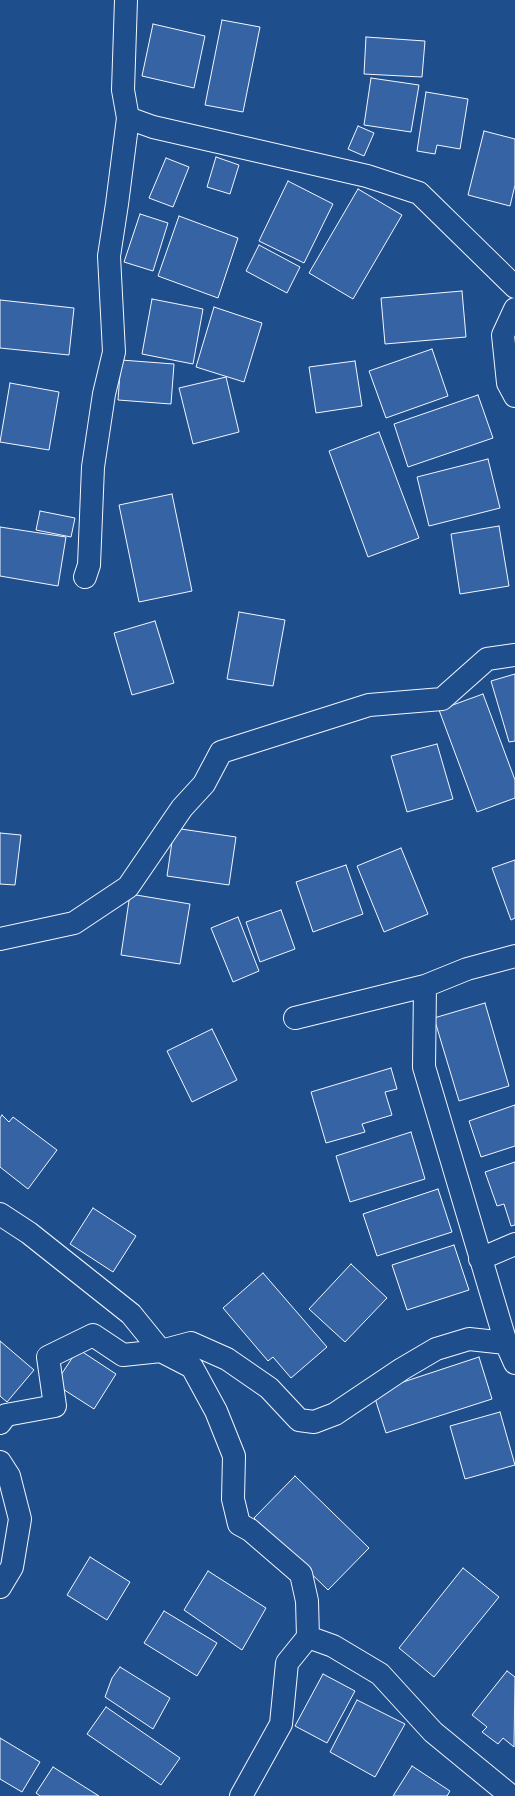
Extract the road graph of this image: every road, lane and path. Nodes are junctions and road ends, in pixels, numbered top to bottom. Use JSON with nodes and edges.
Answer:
{"nodes":[{"id":1,"x":126,"y":0,"type":"edge"},
{"id":2,"x":128,"y":118,"type":"junction"},
{"id":3,"x":515,"y":287,"type":"edge"},
{"id":4,"x":515,"y":309,"type":"edge"},
{"id":5,"x":515,"y":396,"type":"edge"},
{"id":6,"x":85,"y":577,"type":"dead end"},
{"id":7,"x":515,"y":655,"type":"edge"},
{"id":8,"x":0,"y":939,"type":"edge"},
{"id":9,"x":515,"y":956,"type":"edge"},
{"id":10,"x":425,"y":986,"type":"junction"},
{"id":11,"x":295,"y":1018,"type":"dead end"},
{"id":12,"x":0,"y":1214,"type":"edge"},
{"id":13,"x":515,"y":1244,"type":"edge"},
{"id":14,"x":480,"y":1259,"type":"junction"},
{"id":15,"x":506,"y":1343,"type":"junction"},
{"id":16,"x":160,"y":1351,"type":"junction"},
{"id":17,"x":515,"y":1363,"type":"edge"},
{"id":18,"x":0,"y":1423,"type":"edge"},
{"id":19,"x":0,"y":1462,"type":"edge"},
{"id":20,"x":0,"y":1587,"type":"edge"},
{"id":21,"x":308,"y":1637,"type":"junction"},
{"id":22,"x":241,"y":1796,"type":"edge"},
{"id":23,"x":511,"y":1796,"type":"edge"}],
"edges":[{"from":1,"to":2,"type":"street"},
{"from":2,"to":3,"type":"street"},
{"from":2,"to":6,"type":"street"},
{"from":4,"to":5,"type":"street"},
{"from":7,"to":8,"type":"street"},
{"from":9,"to":10,"type":"street"},
{"from":10,"to":11,"type":"street"},
{"from":10,"to":14,"type":"street"},
{"from":12,"to":16,"type":"street"},
{"from":13,"to":14,"type":"street"},
{"from":14,"to":15,"type":"street"},
{"from":15,"to":16,"type":"street"},
{"from":15,"to":17,"type":"street"},
{"from":16,"to":18,"type":"street"},
{"from":16,"to":21,"type":"street"},
{"from":19,"to":20,"type":"street"},
{"from":21,"to":22,"type":"street"},
{"from":21,"to":23,"type":"street"}]}
